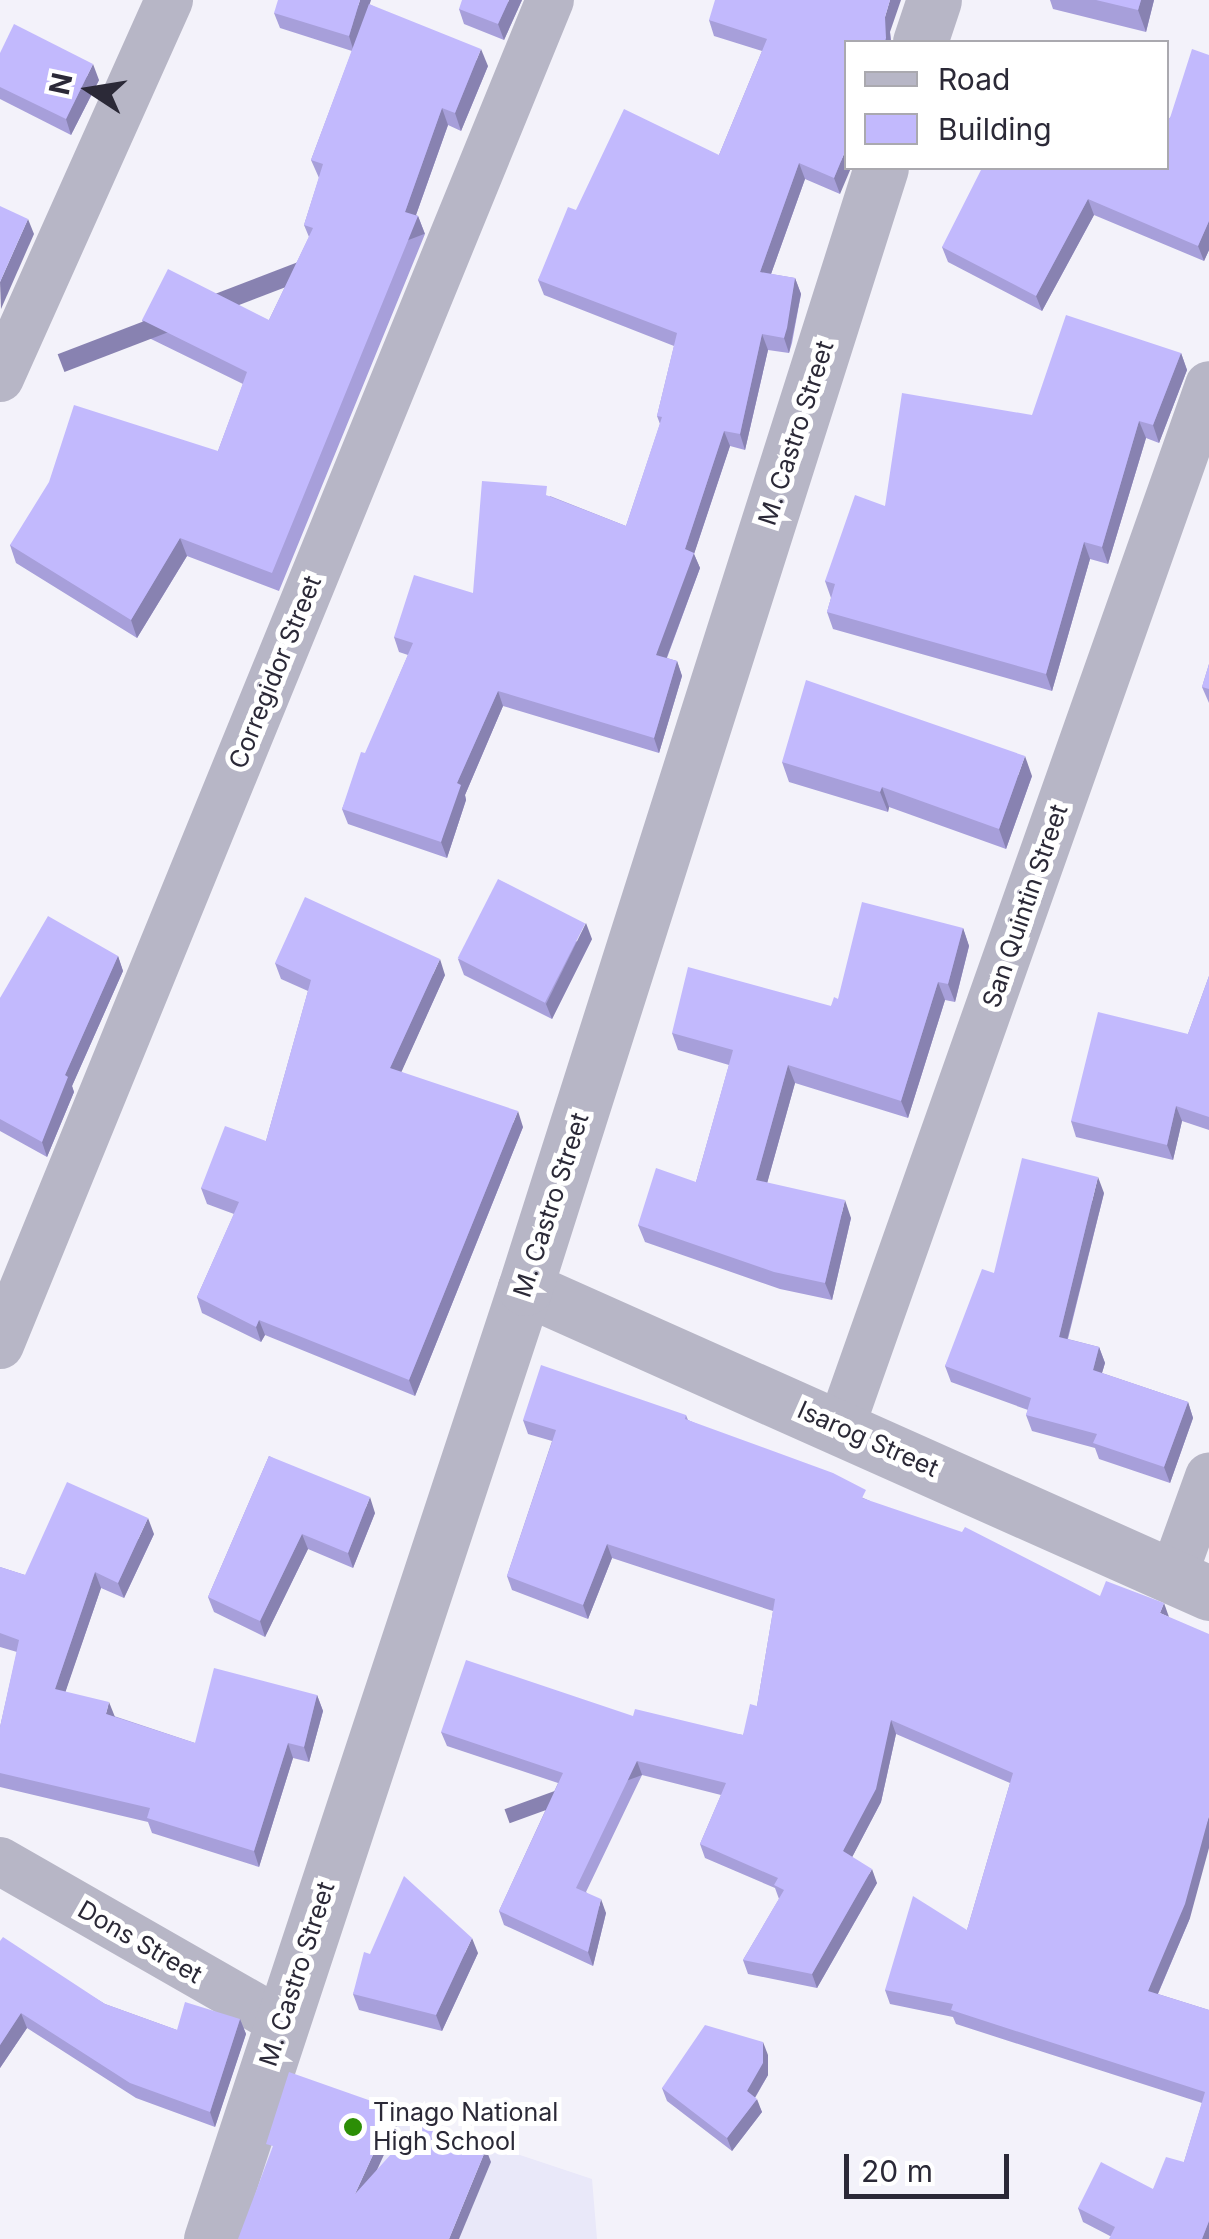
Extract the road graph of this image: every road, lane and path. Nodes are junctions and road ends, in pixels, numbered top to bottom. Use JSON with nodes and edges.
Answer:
{"nodes":[{"id":1,"x":169,"y":0,"type":"edge"},
{"id":2,"x":550,"y":0,"type":"edge"},
{"id":3,"x":934,"y":0,"type":"edge"},
{"id":4,"x":921,"y":40,"type":"edge"},
{"id":5,"x":880,"y":170,"type":"edge"},
{"id":6,"x":0,"y":378,"type":"edge"},
{"id":7,"x":1209,"y":386,"type":"edge"},
{"id":8,"x":525,"y":1288,"type":"junction"},
{"id":9,"x":0,"y":1345,"type":"edge"},
{"id":10,"x":842,"y":1426,"type":"junction"},
{"id":11,"x":1209,"y":1477,"type":"edge"},
{"id":12,"x":1190,"y":1586,"type":"edge"},
{"id":13,"x":0,"y":1861,"type":"edge"},
{"id":14,"x":281,"y":2022,"type":"junction"},
{"id":15,"x":211,"y":2239,"type":"edge"}],
"edges":[{"from":1,"to":6,"type":"street"},
{"from":2,"to":9,"type":"street","name":"Corregidor Street"},
{"from":3,"to":4,"type":"street"},
{"from":5,"to":8,"type":"street","name":"M. Castro Street"},
{"from":7,"to":10,"type":"street","name":"San Quintin Street"},
{"from":8,"to":10,"type":"street","name":"Isarog Street"},
{"from":8,"to":14,"type":"street","name":"M. Castro Street"},
{"from":10,"to":12,"type":"street","name":"Isarog Street"},
{"from":11,"to":12,"type":"street"},
{"from":13,"to":14,"type":"street","name":"Dons Street"},
{"from":14,"to":15,"type":"street","name":"M. Castro Street"}]}
